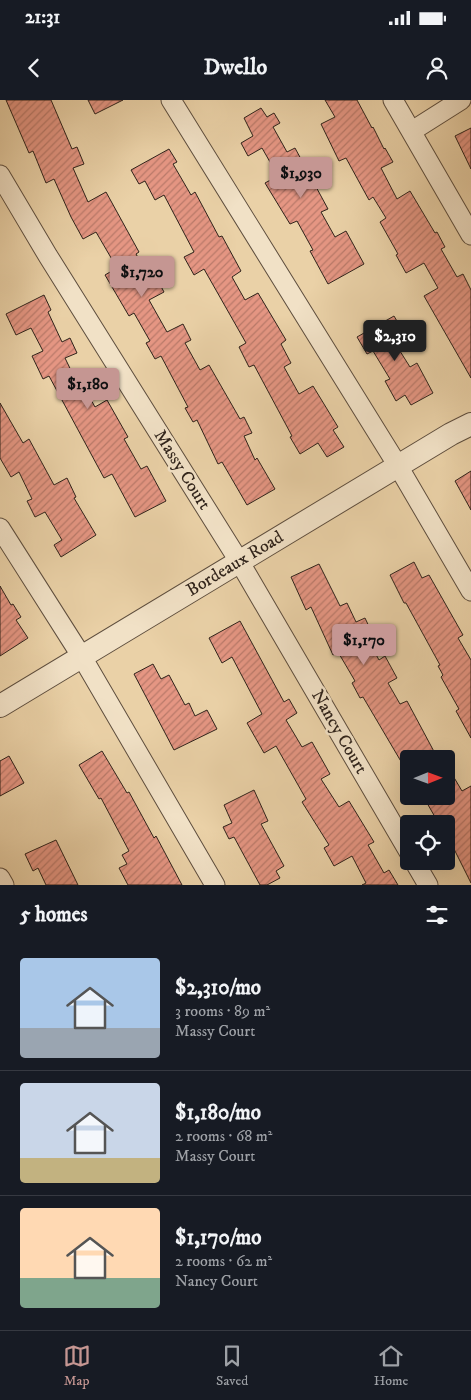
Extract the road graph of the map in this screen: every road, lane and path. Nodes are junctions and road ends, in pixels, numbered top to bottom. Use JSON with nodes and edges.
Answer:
{"nodes":[{"id":1,"x":171,"y":100,"type":"edge"},
{"id":2,"x":392,"y":100,"type":"edge"},
{"id":3,"x":461,"y":100,"type":"edge"},
{"id":4,"x":412,"y":131,"type":"junction"},
{"id":5,"x":0,"y":175,"type":"edge"},
{"id":6,"x":471,"y":235,"type":"edge"},
{"id":7,"x":471,"y":424,"type":"edge"},
{"id":8,"x":398,"y":466,"type":"junction"},
{"id":9,"x":0,"y":528,"type":"edge"},
{"id":10,"x":239,"y":561,"type":"junction"},
{"id":11,"x":471,"y":590,"type":"edge"},
{"id":12,"x":82,"y":657,"type":"junction"},
{"id":13,"x":0,"y":706,"type":"edge"},
{"id":14,"x":400,"y":837,"type":"edge"},
{"id":15,"x":419,"y":870,"type":"edge"},
{"id":16,"x":0,"y":878,"type":"edge"},
{"id":17,"x":4,"y":885,"type":"edge"},
{"id":18,"x":215,"y":885,"type":"edge"},
{"id":19,"x":428,"y":885,"type":"edge"}],
"edges":[{"from":1,"to":8,"type":"street"},
{"from":2,"to":4,"type":"street"},
{"from":3,"to":4,"type":"street"},
{"from":4,"to":6,"type":"street"},
{"from":5,"to":10,"type":"street","name":"Massy Court"},
{"from":7,"to":8,"type":"street","name":"Bordeaux Road"},
{"from":8,"to":10,"type":"street","name":"Bordeaux Road"},
{"from":8,"to":11,"type":"street"},
{"from":9,"to":12,"type":"street"},
{"from":10,"to":12,"type":"street","name":"Bordeaux Road"},
{"from":10,"to":14,"type":"street","name":"Nancy Court"},
{"from":12,"to":13,"type":"street","name":"Bordeaux Road"},
{"from":12,"to":18,"type":"street"},
{"from":15,"to":19,"type":"street"},
{"from":16,"to":17,"type":"street"}]}
